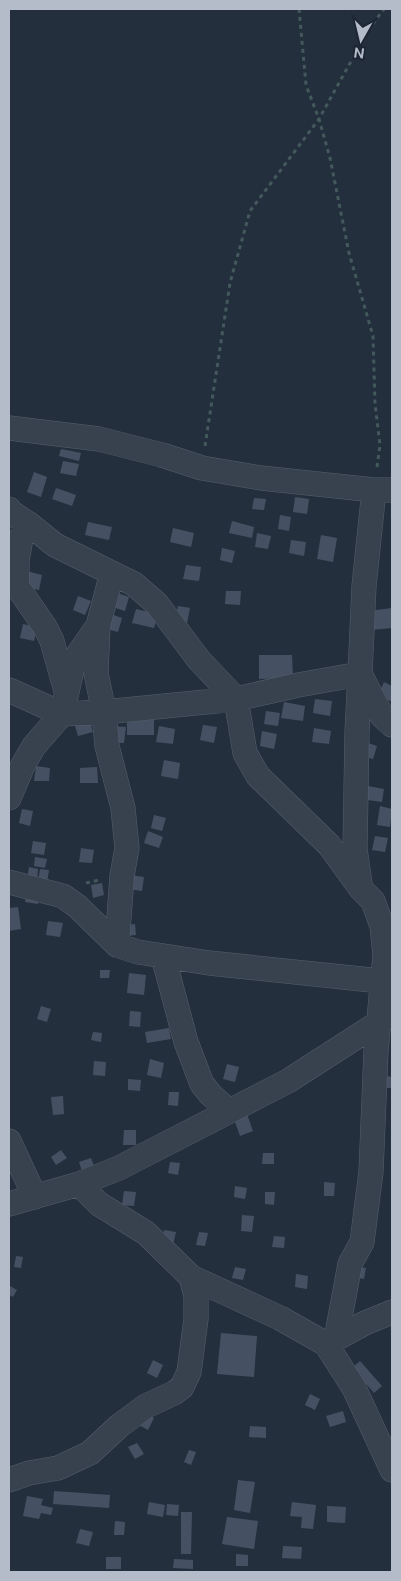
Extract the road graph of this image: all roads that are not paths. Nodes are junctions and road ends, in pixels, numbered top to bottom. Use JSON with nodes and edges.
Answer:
{"nodes":[{"id":1,"x":9,"y":428,"type":"edge"},
{"id":2,"x":383,"y":490,"type":"edge"},
{"id":3,"x":9,"y":509,"type":"edge"},
{"id":4,"x":29,"y":524,"type":"junction"},
{"id":5,"x":112,"y":572,"type":"junction"},
{"id":6,"x":15,"y":592,"type":"edge"},
{"id":7,"x":98,"y":626,"type":"junction"},
{"id":8,"x":360,"y":674,"type":"junction"},
{"id":9,"x":9,"y":690,"type":"edge"},
{"id":10,"x":236,"y":699,"type":"junction"},
{"id":11,"x":65,"y":704,"type":"junction"},
{"id":12,"x":104,"y":712,"type":"junction"},
{"id":13,"x":392,"y":725,"type":"edge"},
{"id":14,"x":9,"y":798,"type":"edge"},
{"id":15,"x":9,"y":882,"type":"edge"},
{"id":16,"x":361,"y":889,"type":"junction"},
{"id":17,"x":116,"y":945,"type":"junction"},
{"id":18,"x":162,"y":956,"type":"junction"},
{"id":19,"x":392,"y":960,"type":"edge"},
{"id":20,"x":381,"y":981,"type":"junction"},
{"id":21,"x":385,"y":1018,"type":"edge"},
{"id":22,"x":229,"y":1111,"type":"junction"},
{"id":23,"x":9,"y":1141,"type":"edge"},
{"id":24,"x":79,"y":1184,"type":"junction"},
{"id":25,"x":35,"y":1197,"type":"junction"},
{"id":26,"x":9,"y":1204,"type":"edge"},
{"id":27,"x":191,"y":1277,"type":"junction"},
{"id":28,"x":392,"y":1312,"type":"edge"},
{"id":29,"x":331,"y":1341,"type":"junction"},
{"id":30,"x":392,"y":1470,"type":"edge"},
{"id":31,"x":9,"y":1480,"type":"edge"}],
"edges":[{"from":1,"to":2,"type":"street"},
{"from":2,"to":8,"type":"street"},
{"from":3,"to":4,"type":"street"},
{"from":4,"to":5,"type":"street"},
{"from":4,"to":6,"type":"street"},
{"from":5,"to":7,"type":"street"},
{"from":5,"to":10,"type":"street"},
{"from":6,"to":11,"type":"street"},
{"from":7,"to":11,"type":"street"},
{"from":7,"to":12,"type":"street"},
{"from":8,"to":10,"type":"street"},
{"from":8,"to":13,"type":"street"},
{"from":8,"to":16,"type":"street"},
{"from":9,"to":11,"type":"street"},
{"from":10,"to":12,"type":"street"},
{"from":10,"to":16,"type":"street"},
{"from":11,"to":12,"type":"street"},
{"from":11,"to":14,"type":"street"},
{"from":12,"to":17,"type":"street"},
{"from":15,"to":17,"type":"street"},
{"from":16,"to":20,"type":"street"},
{"from":17,"to":18,"type":"street"},
{"from":18,"to":20,"type":"street"},
{"from":18,"to":22,"type":"street"},
{"from":19,"to":20,"type":"street"},
{"from":20,"to":21,"type":"street"},
{"from":21,"to":22,"type":"street"},
{"from":21,"to":29,"type":"street"},
{"from":22,"to":24,"type":"street"},
{"from":23,"to":25,"type":"street"},
{"from":24,"to":25,"type":"street"},
{"from":24,"to":27,"type":"street"},
{"from":25,"to":26,"type":"street"},
{"from":27,"to":29,"type":"street"},
{"from":27,"to":31,"type":"street"},
{"from":28,"to":29,"type":"street"},
{"from":29,"to":30,"type":"street"}]}
